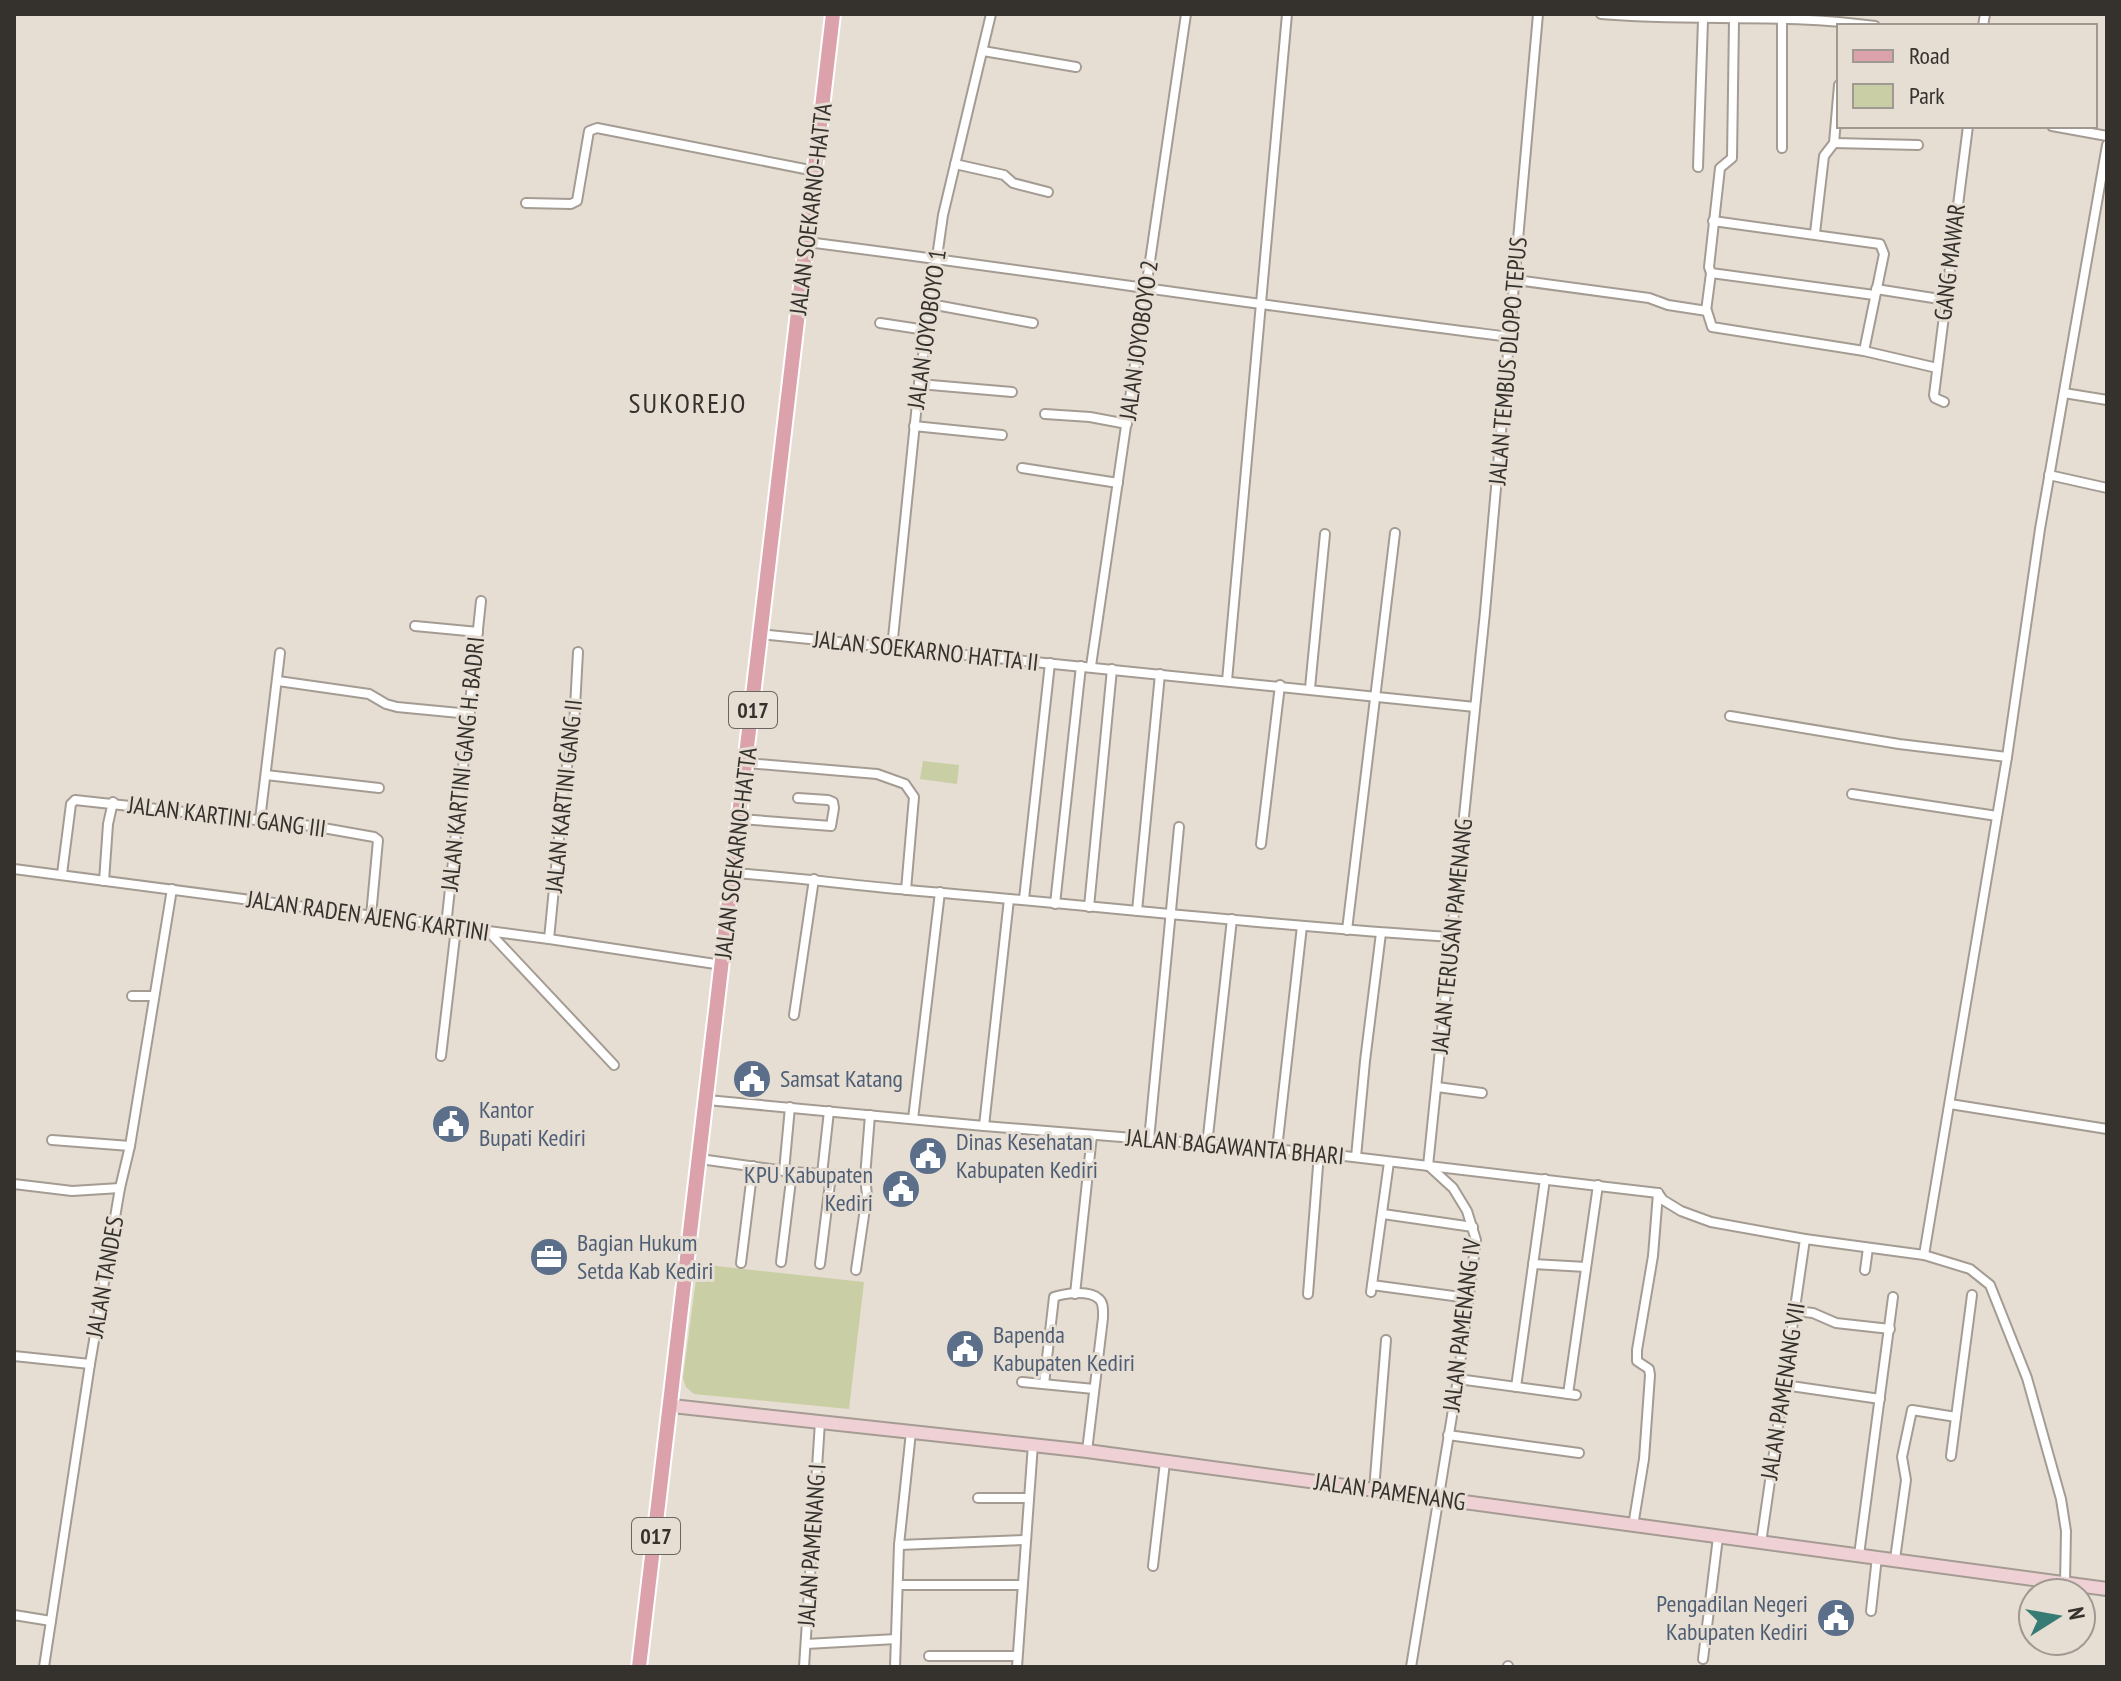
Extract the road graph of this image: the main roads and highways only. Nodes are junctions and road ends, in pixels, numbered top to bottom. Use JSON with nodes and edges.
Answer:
{"nodes":[{"id":1,"x":833,"y":14,"type":"edge"},
{"id":2,"x":672,"y":1406,"type":"junction"},
{"id":3,"x":2107,"y":1589,"type":"edge"},
{"id":4,"x":639,"y":1667,"type":"edge"}],
"edges":[{"from":1,"to":2,"type":"main road","name":"JALAN SOEKARNO-HATTA","number":"017"},
{"from":2,"to":3,"type":"main road","name":"JALAN PAMENANG"},
{"from":2,"to":4,"type":"main road","number":"017"}]}
